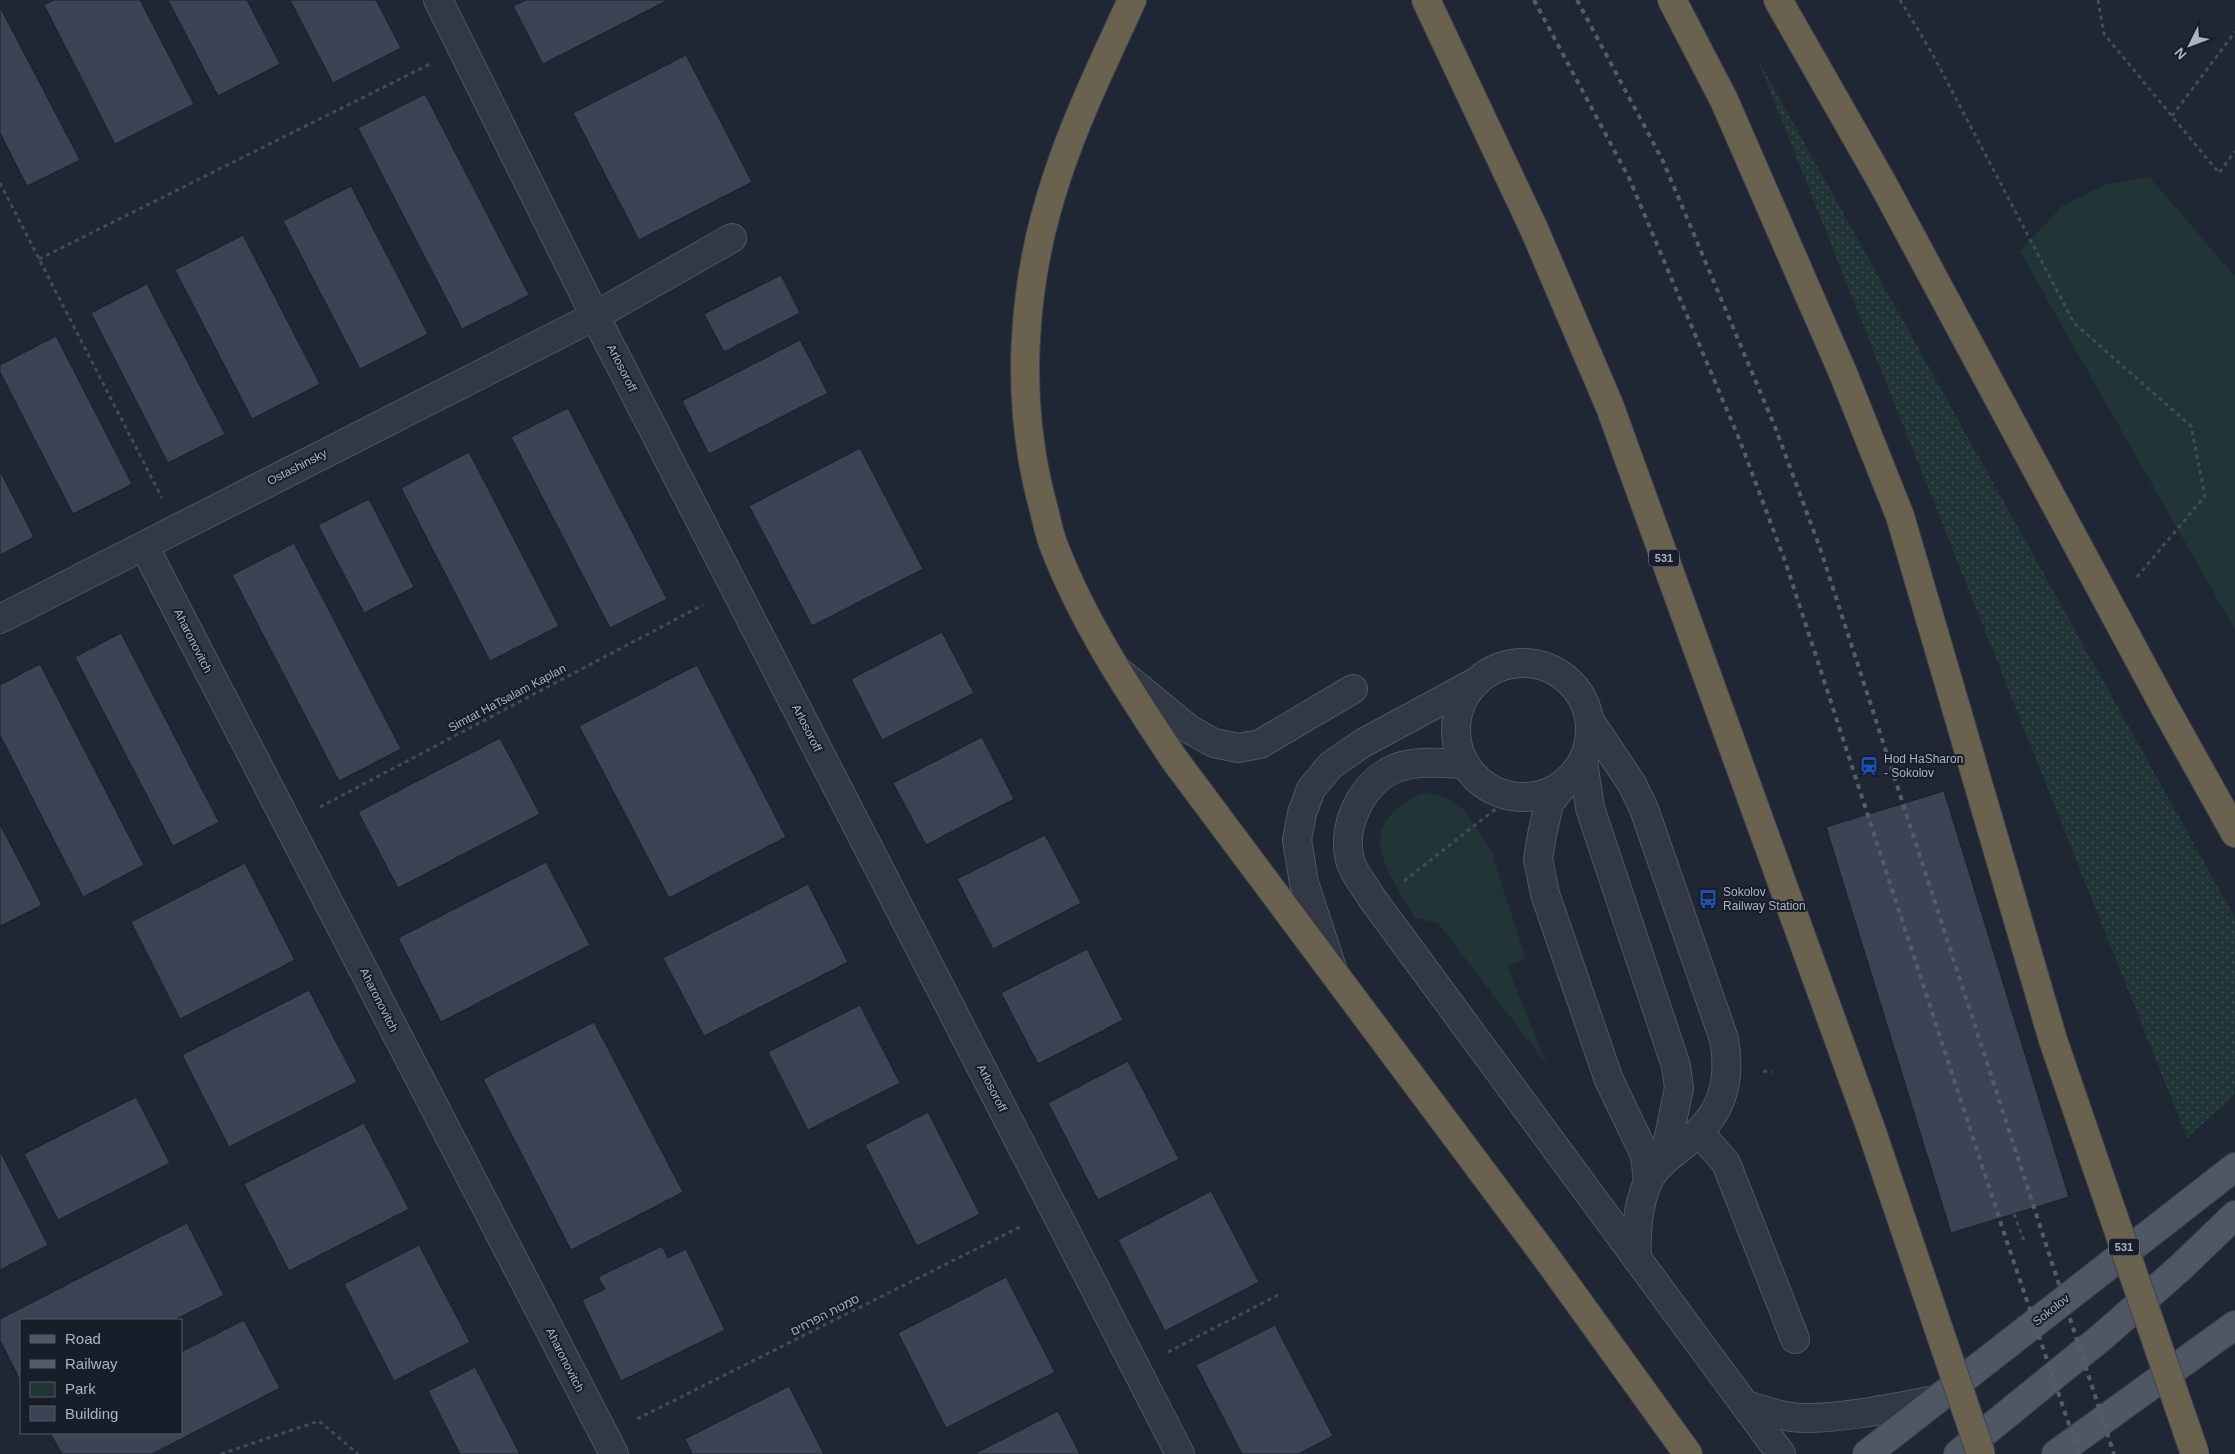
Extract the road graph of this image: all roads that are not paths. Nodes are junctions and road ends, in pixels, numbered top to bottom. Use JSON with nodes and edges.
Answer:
{"nodes":[{"id":1,"x":438,"y":0,"type":"edge"},
{"id":2,"x":1132,"y":0,"type":"edge"},
{"id":3,"x":1426,"y":0,"type":"edge"},
{"id":4,"x":1672,"y":0,"type":"edge"},
{"id":5,"x":1778,"y":0,"type":"edge"},
{"id":6,"x":732,"y":238,"type":"dead end"},
{"id":7,"x":595,"y":316,"type":"junction"},
{"id":8,"x":144,"y":546,"type":"junction"},
{"id":9,"x":0,"y":620,"type":"edge"},
{"id":10,"x":1116,"y":669,"type":"junction"},
{"id":11,"x":1480,"y":680,"type":"junction"},
{"id":12,"x":1353,"y":689,"type":"dead end"},
{"id":13,"x":1590,"y":721,"type":"junction"},
{"id":14,"x":1465,"y":764,"type":"junction"},
{"id":15,"x":1576,"y":771,"type":"junction"},
{"id":16,"x":2231,"y":823,"type":"edge"},
{"id":17,"x":1333,"y":973,"type":"junction"},
{"id":18,"x":1699,"y":1132,"type":"junction"},
{"id":19,"x":2235,"y":1167,"type":"edge"},
{"id":20,"x":1656,"y":1171,"type":"junction"},
{"id":21,"x":2235,"y":1215,"type":"edge"},
{"id":22,"x":1637,"y":1258,"type":"junction"},
{"id":23,"x":2235,"y":1325,"type":"edge"},
{"id":24,"x":1795,"y":1339,"type":"dead end"},
{"id":25,"x":1936,"y":1400,"type":"junction"},
{"id":26,"x":1746,"y":1405,"type":"junction"},
{"id":27,"x":609,"y":1445,"type":"edge"},
{"id":28,"x":1686,"y":1452,"type":"edge"},
{"id":29,"x":1180,"y":1454,"type":"edge"},
{"id":30,"x":1782,"y":1454,"type":"edge"},
{"id":31,"x":1867,"y":1454,"type":"edge"},
{"id":32,"x":1958,"y":1454,"type":"edge"},
{"id":33,"x":1981,"y":1454,"type":"edge"},
{"id":34,"x":2056,"y":1454,"type":"edge"},
{"id":35,"x":2195,"y":1454,"type":"edge"}],
"edges":[{"from":1,"to":7,"type":"street","name":"Arlosoroff"},
{"from":2,"to":10,"type":"highway"},
{"from":3,"to":33,"type":"highway","number":"531","bridge":true},
{"from":4,"to":35,"type":"highway","number":"531","bridge":true},
{"from":5,"to":16,"type":"highway"},
{"from":6,"to":7,"type":"street","name":"Ostashinsky"},
{"from":7,"to":8,"type":"street","name":"Ostashinsky"},
{"from":7,"to":29,"type":"street","name":"Arlosoroff"},
{"from":8,"to":9,"type":"street","name":"Ostashinsky"},
{"from":8,"to":27,"type":"street","name":"Aharonovitch"},
{"from":10,"to":12,"type":"street"},
{"from":10,"to":17,"type":"highway"},
{"from":11,"to":13,"type":"street"},
{"from":11,"to":14,"type":"street"},
{"from":11,"to":17,"type":"street"},
{"from":13,"to":15,"type":"street"},
{"from":13,"to":18,"type":"street"},
{"from":14,"to":15,"type":"street"},
{"from":14,"to":22,"type":"street"},
{"from":15,"to":20,"type":"street"},
{"from":15,"to":20,"type":"street"},
{"from":17,"to":28,"type":"highway"},
{"from":18,"to":20,"type":"street"},
{"from":18,"to":24,"type":"street"},
{"from":19,"to":25,"type":"main road","name":"Sokolov"},
{"from":20,"to":22,"type":"street"},
{"from":21,"to":32,"type":"main road"},
{"from":22,"to":26,"type":"street"},
{"from":23,"to":34,"type":"main road"},
{"from":25,"to":26,"type":"street"},
{"from":25,"to":31,"type":"main road","name":"Sokolov"},
{"from":26,"to":30,"type":"street"}]}
